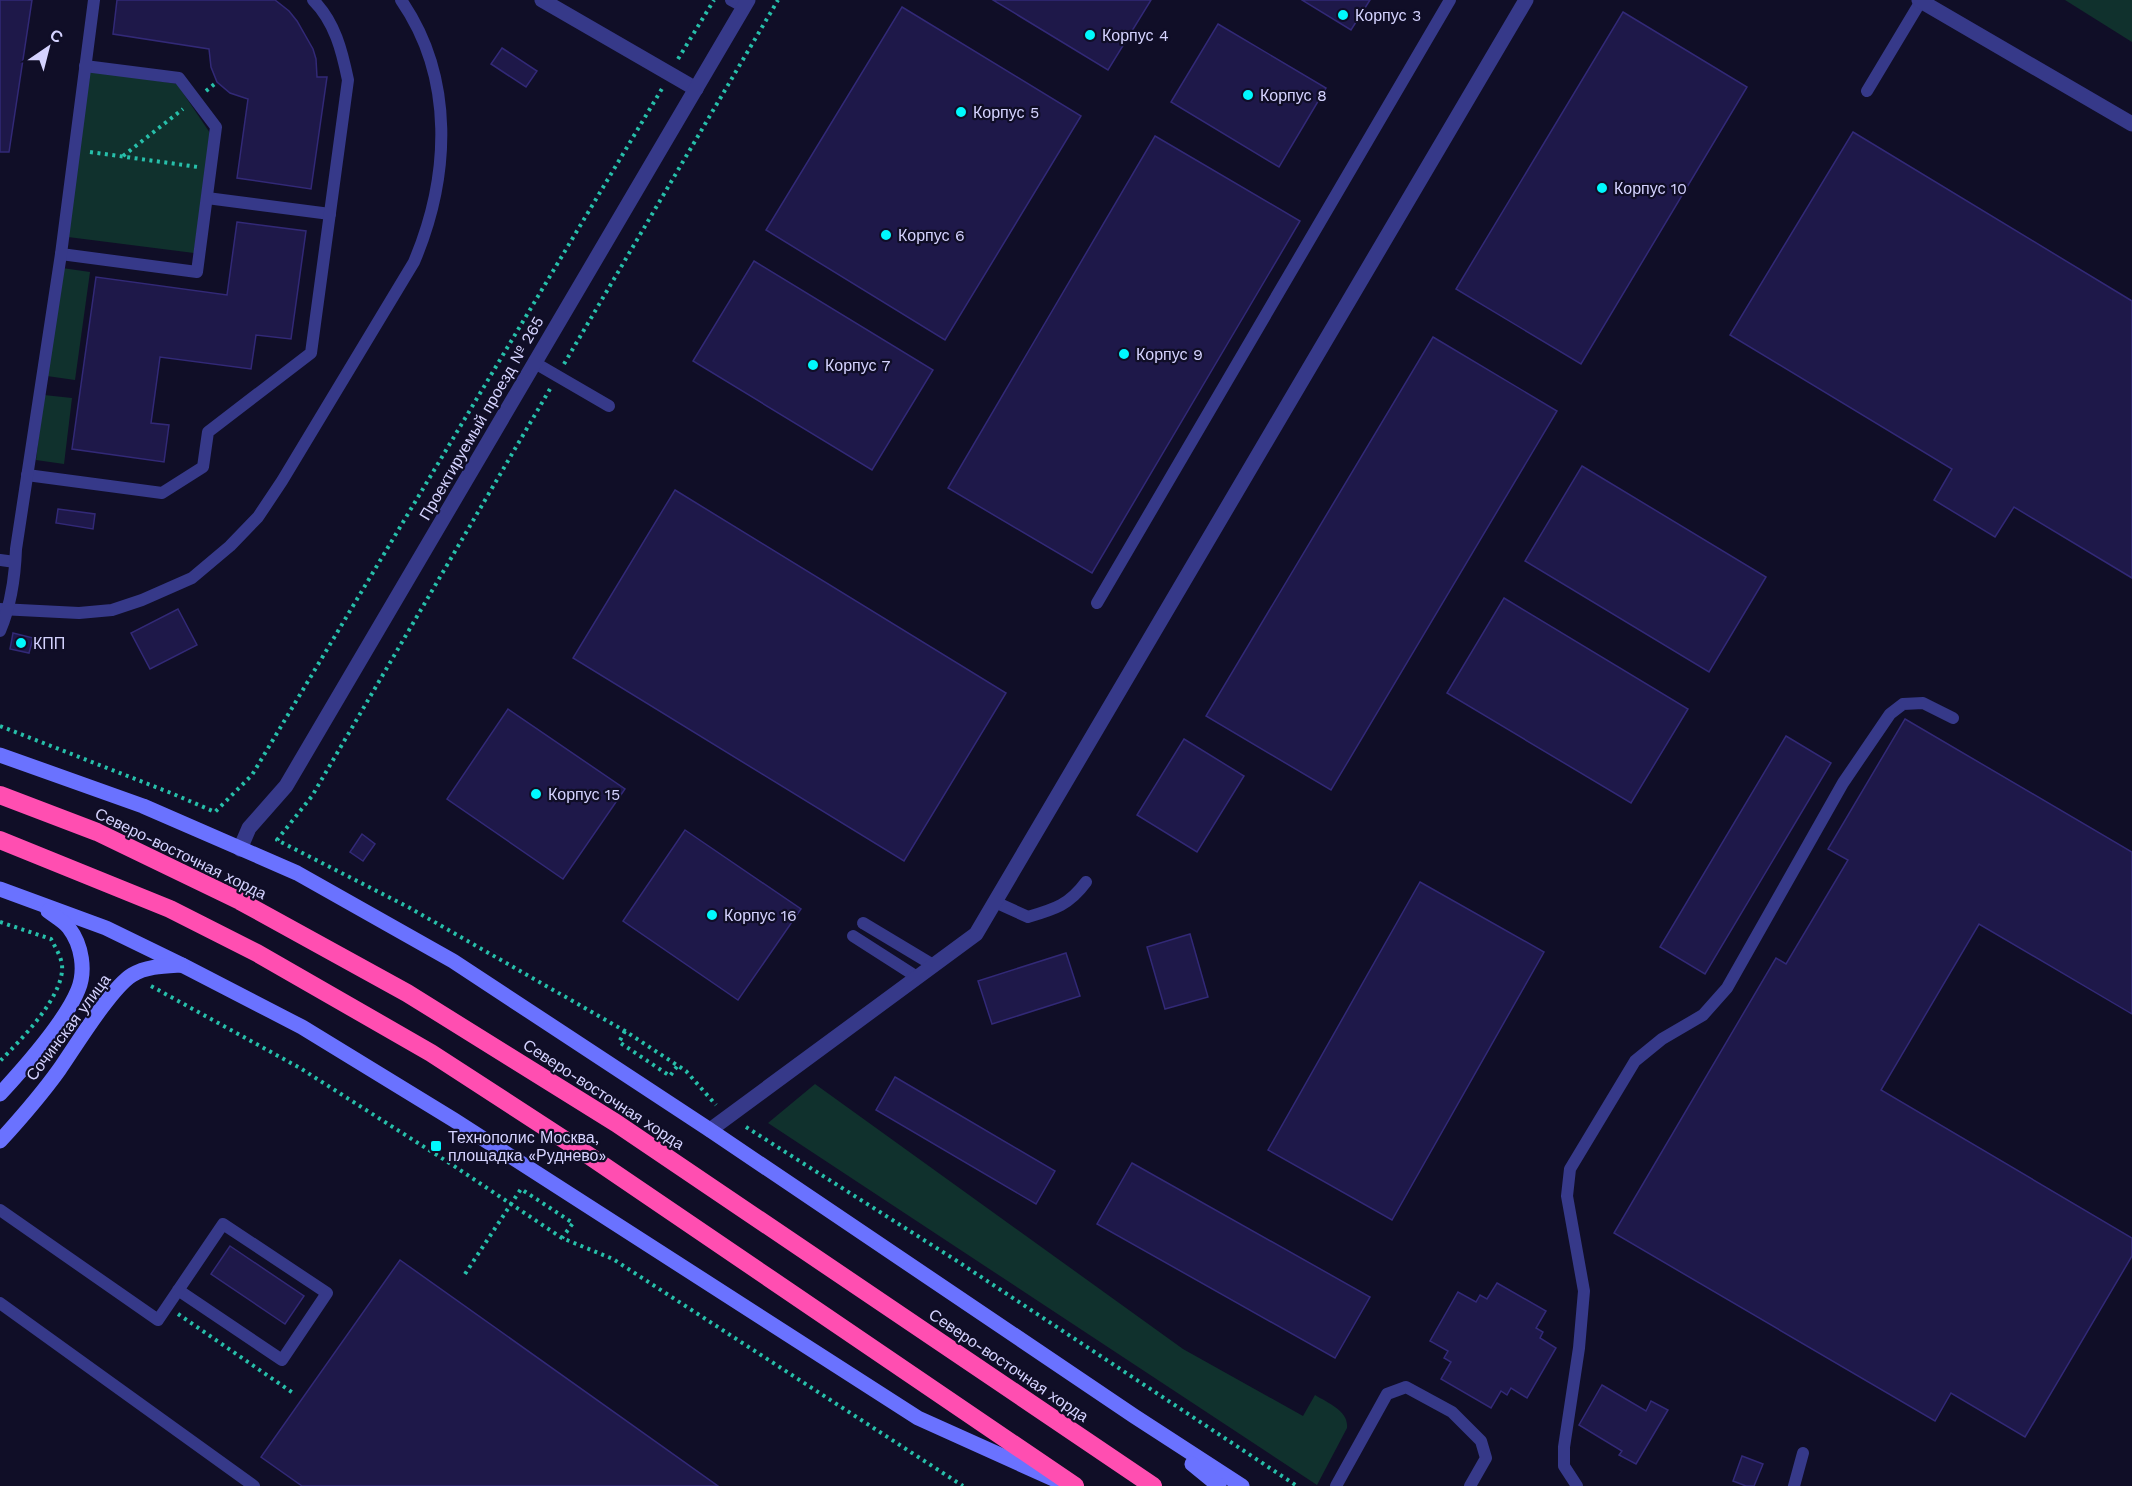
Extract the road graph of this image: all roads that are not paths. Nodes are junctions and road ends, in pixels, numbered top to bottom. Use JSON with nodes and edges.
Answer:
{"nodes":[{"id":1,"x":94,"y":0,"type":"edge"},
{"id":2,"x":313,"y":0,"type":"edge"},
{"id":3,"x":401,"y":0,"type":"edge"},
{"id":4,"x":542,"y":0,"type":"edge"},
{"id":5,"x":1450,"y":0,"type":"edge"},
{"id":6,"x":1526,"y":0,"type":"edge"},
{"id":7,"x":1920,"y":1,"type":"edge"},
{"id":8,"x":741,"y":2,"type":"edge"},
{"id":9,"x":85,"y":66,"type":"junction"},
{"id":10,"x":696,"y":89,"type":"junction"},
{"id":11,"x":1867,"y":91,"type":"dead end"},
{"id":12,"x":2132,"y":124,"type":"edge"},
{"id":13,"x":207,"y":198,"type":"junction"},
{"id":14,"x":330,"y":214,"type":"junction"},
{"id":15,"x":61,"y":254,"type":"junction"},
{"id":16,"x":535,"y":363,"type":"junction"},
{"id":17,"x":609,"y":406,"type":"dead end"},
{"id":18,"x":27,"y":475,"type":"junction"},
{"id":19,"x":0,"y":560,"type":"edge"},
{"id":20,"x":15,"y":562,"type":"junction"},
{"id":21,"x":1097,"y":603,"type":"dead end"},
{"id":22,"x":4,"y":609,"type":"edge"},
{"id":23,"x":0,"y":632,"type":"edge"},
{"id":24,"x":1953,"y":718,"type":"dead end"},
{"id":25,"x":0,"y":756,"type":"edge"},
{"id":26,"x":0,"y":795,"type":"edge"},
{"id":27,"x":0,"y":840,"type":"edge"},
{"id":28,"x":240,"y":849,"type":"junction"},
{"id":29,"x":1086,"y":882,"type":"dead end"},
{"id":30,"x":0,"y":889,"type":"edge"},
{"id":31,"x":36,"y":901,"type":"junction"},
{"id":32,"x":995,"y":902,"type":"junction"},
{"id":33,"x":863,"y":923,"type":"dead end"},
{"id":34,"x":854,"y":936,"type":"dead end"},
{"id":35,"x":182,"y":965,"type":"junction"},
{"id":36,"x":933,"y":965,"type":"junction"},
{"id":37,"x":917,"y":977,"type":"junction"},
{"id":38,"x":0,"y":1094,"type":"edge"},
{"id":39,"x":710,"y":1130,"type":"junction"},
{"id":40,"x":0,"y":1141,"type":"edge"},
{"id":41,"x":0,"y":1210,"type":"edge"},
{"id":42,"x":178,"y":1290,"type":"junction"},
{"id":43,"x":0,"y":1303,"type":"edge"},
{"id":44,"x":1134,"y":1416,"type":"junction"},
{"id":45,"x":1803,"y":1454,"type":"dead end"},
{"id":46,"x":254,"y":1486,"type":"edge"},
{"id":47,"x":1068,"y":1486,"type":"edge"},
{"id":48,"x":1075,"y":1486,"type":"edge"},
{"id":49,"x":1153,"y":1486,"type":"edge"},
{"id":50,"x":1219,"y":1486,"type":"edge"},
{"id":51,"x":1242,"y":1486,"type":"edge"},
{"id":52,"x":1336,"y":1486,"type":"edge"},
{"id":53,"x":1470,"y":1486,"type":"edge"},
{"id":54,"x":1577,"y":1486,"type":"edge"},
{"id":55,"x":1794,"y":1486,"type":"edge"}],
"edges":[{"from":1,"to":9,"type":"lane"},
{"from":2,"to":14,"type":"lane"},
{"from":3,"to":22,"type":"lane"},
{"from":4,"to":10,"type":"street"},
{"from":5,"to":21,"type":"lane"},
{"from":6,"to":32,"type":"street"},
{"from":7,"to":11,"type":"lane"},
{"from":7,"to":12,"type":"street"},
{"from":8,"to":10,"type":"street","name":"Проектируемый проезд № 265"},
{"from":9,"to":13,"type":"lane"},
{"from":9,"to":15,"type":"lane"},
{"from":10,"to":16,"type":"street","name":"Проектируемый проезд № 265"},
{"from":13,"to":14,"type":"lane"},
{"from":13,"to":15,"type":"lane"},
{"from":14,"to":18,"type":"lane"},
{"from":15,"to":18,"type":"lane"},
{"from":16,"to":17,"type":"lane"},
{"from":16,"to":28,"type":"street","name":"Проектируемый проезд № 265"},
{"from":18,"to":20,"type":"lane"},
{"from":19,"to":20,"type":"lane"},
{"from":20,"to":22,"type":"lane"},
{"from":22,"to":23,"type":"lane"},
{"from":24,"to":54,"type":"lane"},
{"from":25,"to":28,"type":"street"},
{"from":26,"to":49,"type":"highway","name":"Северо-восточная хорда"},
{"from":27,"to":48,"type":"highway"},
{"from":28,"to":39,"type":"street"},
{"from":29,"to":32,"type":"lane"},
{"from":30,"to":31,"type":"street"},
{"from":31,"to":35,"type":"street"},
{"from":31,"to":38,"type":"street","name":"Сочинская улица"},
{"from":32,"to":36,"type":"street"},
{"from":33,"to":36,"type":"lane"},
{"from":34,"to":37,"type":"lane"},
{"from":35,"to":40,"type":"street","name":"Сочинская улица"},
{"from":35,"to":47,"type":"street"},
{"from":36,"to":37,"type":"street"},
{"from":37,"to":39,"type":"street"},
{"from":39,"to":44,"type":"street"},
{"from":41,"to":42,"type":"lane"},
{"from":42,"to":42,"type":"lane"},
{"from":43,"to":46,"type":"lane"},
{"from":44,"to":50,"type":"street"},
{"from":44,"to":51,"type":"street"},
{"from":45,"to":55,"type":"lane"},
{"from":52,"to":53,"type":"lane"}]}
